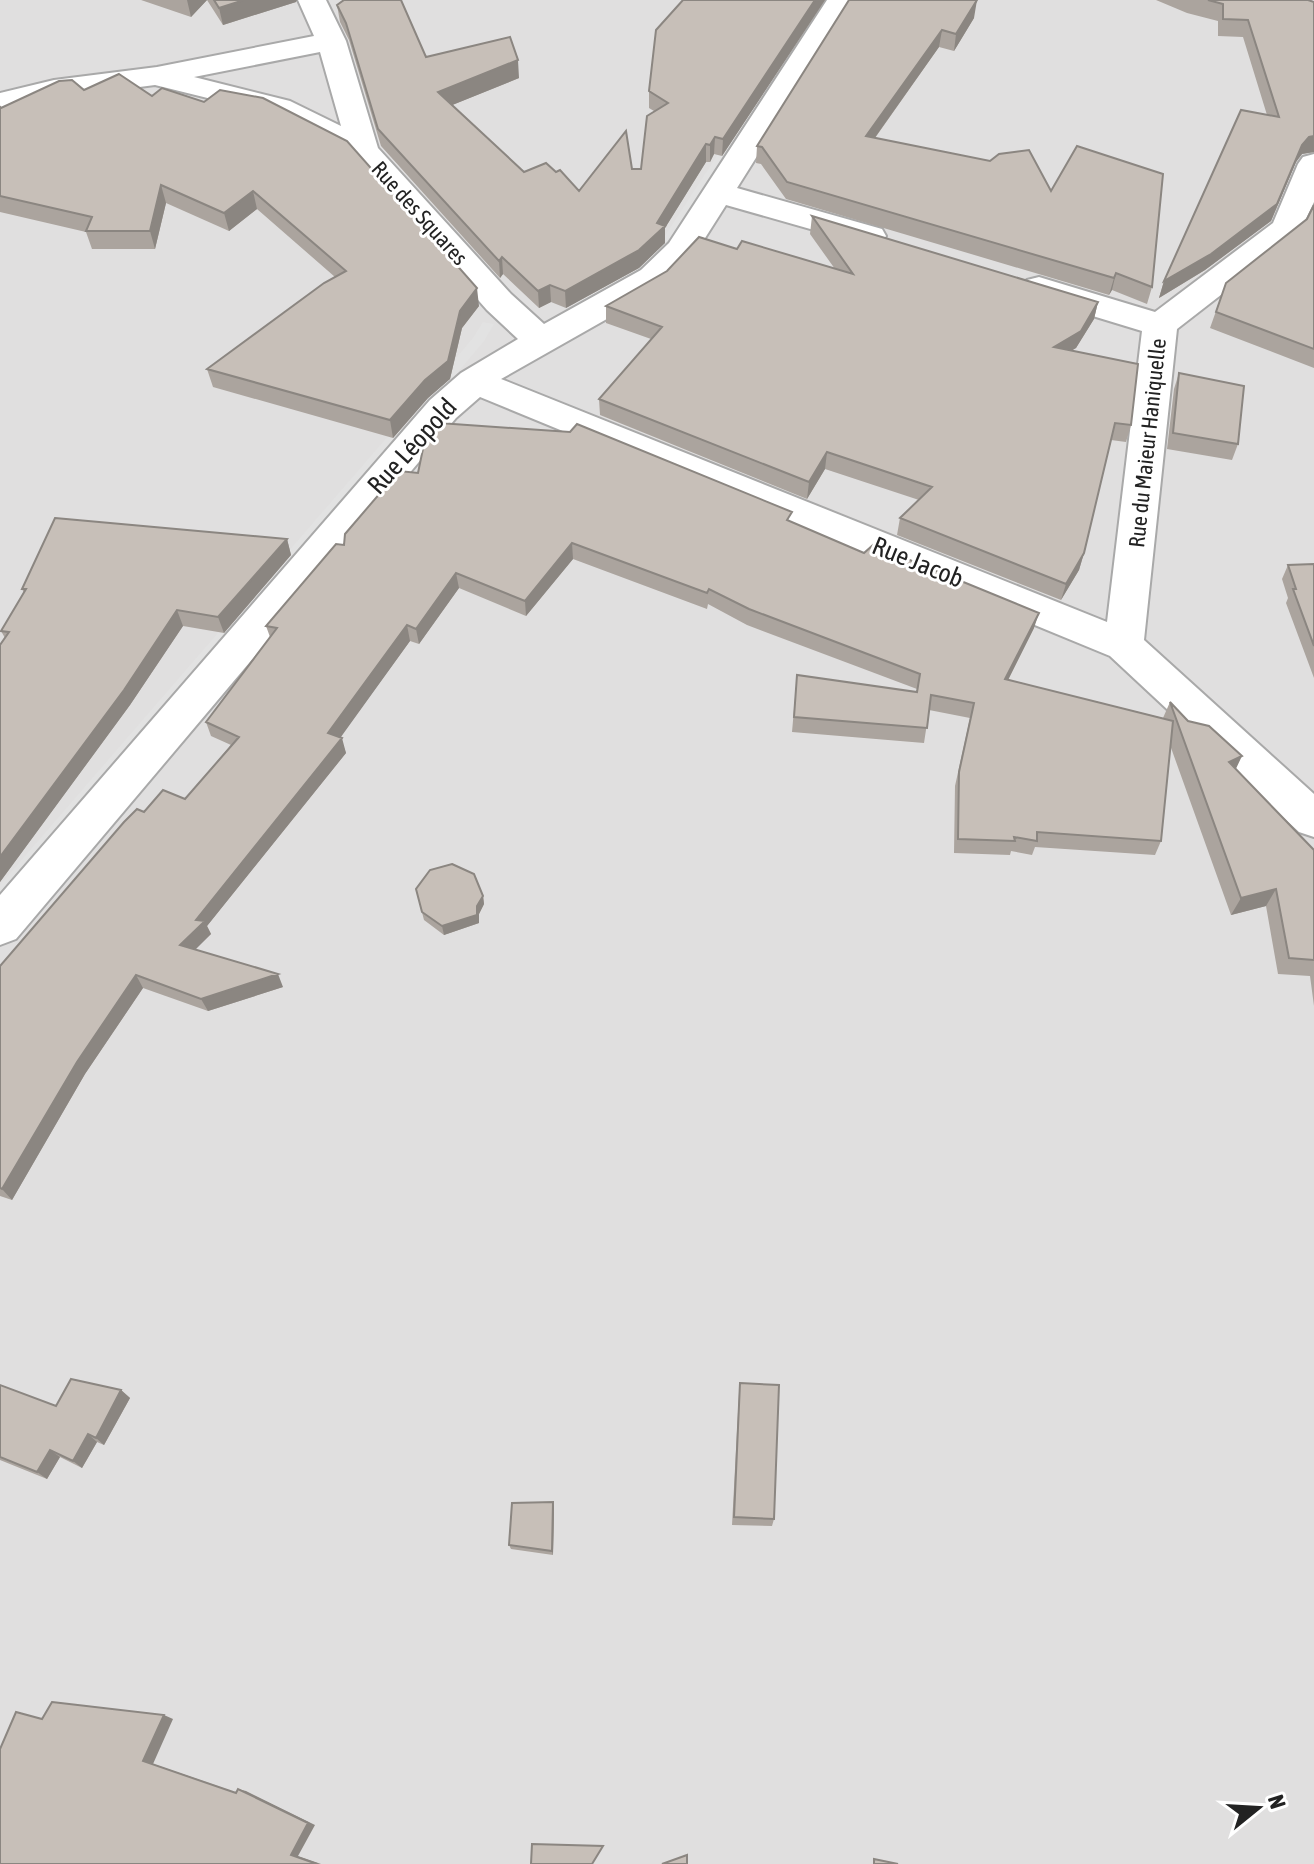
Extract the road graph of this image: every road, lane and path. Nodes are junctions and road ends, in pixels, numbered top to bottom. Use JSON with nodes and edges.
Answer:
{"nodes":[{"id":1,"x":312,"y":0,"type":"edge"},
{"id":2,"x":841,"y":0,"type":"edge"},
{"id":3,"x":331,"y":41,"type":"junction"},
{"id":4,"x":155,"y":76,"type":"junction"},
{"id":5,"x":0,"y":102,"type":"edge"},
{"id":6,"x":363,"y":150,"type":"junction"},
{"id":7,"x":1314,"y":164,"type":"edge"},
{"id":8,"x":718,"y":193,"type":"junction"},
{"id":9,"x":902,"y":246,"type":"edge"},
{"id":10,"x":1008,"y":279,"type":"edge"},
{"id":11,"x":1160,"y":325,"type":"junction"},
{"id":12,"x":541,"y":341,"type":"junction"},
{"id":13,"x":473,"y":381,"type":"junction"},
{"id":14,"x":1124,"y":645,"type":"junction"},
{"id":15,"x":1314,"y":820,"type":"edge"},
{"id":16,"x":0,"y":926,"type":"edge"}],
"edges":[{"from":1,"to":3,"type":"street"},
{"from":2,"to":8,"type":"street","name":"Rue Léopold"},
{"from":3,"to":4,"type":"street"},
{"from":3,"to":6,"type":"street"},
{"from":4,"to":5,"type":"street","name":"Rue des Squares"},
{"from":4,"to":6,"type":"street","name":"Rue des Squares"},
{"from":6,"to":12,"type":"street","name":"Rue des Squares"},
{"from":7,"to":11,"type":"street","name":"Rue du Maieur Haniquelle"},
{"from":8,"to":9,"type":"street"},
{"from":8,"to":12,"type":"street","name":"Rue Léopold"},
{"from":10,"to":11,"type":"street"},
{"from":11,"to":14,"type":"street","name":"Rue du Maieur Haniquelle"},
{"from":12,"to":13,"type":"street","name":"Rue Léopold"},
{"from":13,"to":14,"type":"street","name":"Rue Jacob"},
{"from":13,"to":16,"type":"street","name":"Rue Léopold"},
{"from":14,"to":15,"type":"street","name":"Rue Jacob"}]}
